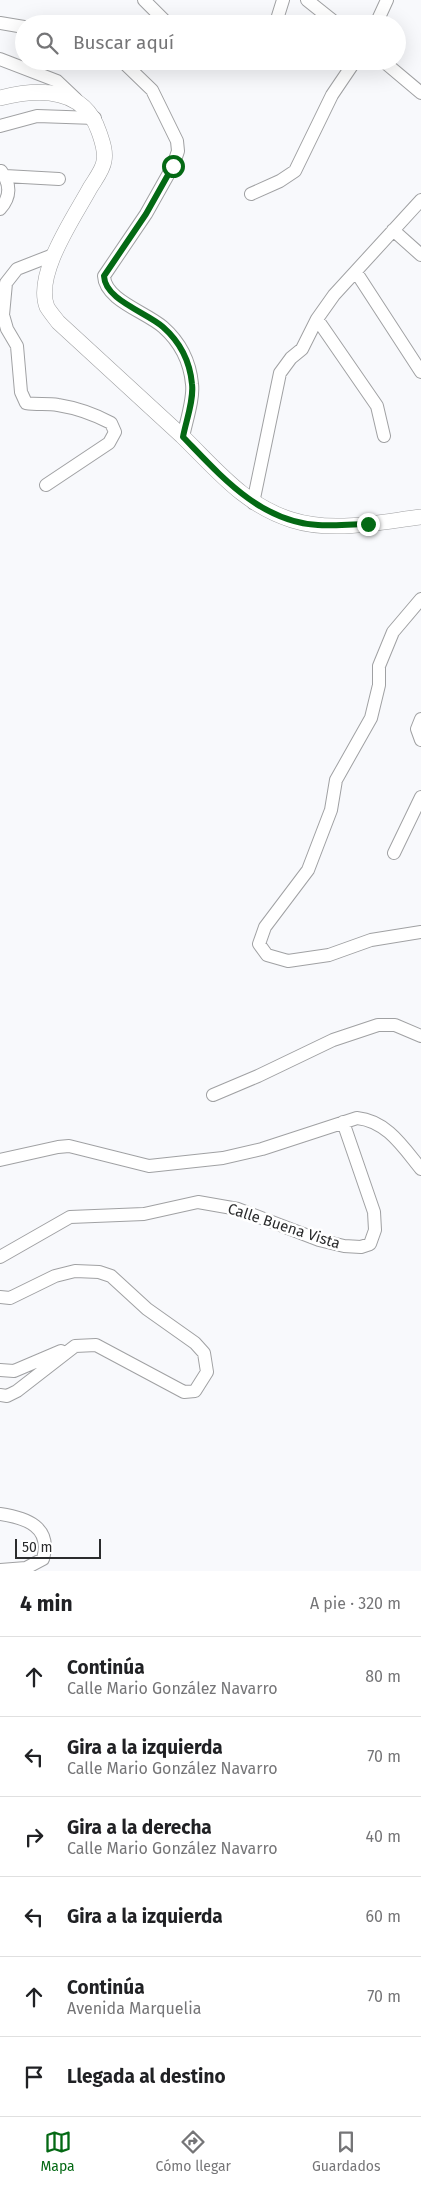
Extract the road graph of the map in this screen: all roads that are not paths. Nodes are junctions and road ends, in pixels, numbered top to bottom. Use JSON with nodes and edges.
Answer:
{"nodes":[{"id":1,"x":144,"y":0,"type":"edge"},
{"id":2,"x":283,"y":0,"type":"edge"},
{"id":3,"x":307,"y":0,"type":"edge"},
{"id":4,"x":387,"y":0,"type":"edge"},
{"id":5,"x":159,"y":15,"type":"edge"},
{"id":6,"x":278,"y":15,"type":"edge"},
{"id":7,"x":326,"y":15,"type":"edge"},
{"id":8,"x":380,"y":15,"type":"edge"},
{"id":9,"x":0,"y":23,"type":"edge"},
{"id":10,"x":15,"y":26,"type":"edge"},
{"id":11,"x":0,"y":59,"type":"edge"},
{"id":12,"x":15,"y":65,"type":"edge"},
{"id":13,"x":28,"y":70,"type":"edge"},
{"id":14,"x":131,"y":70,"type":"edge"},
{"id":15,"x":349,"y":70,"type":"edge"},
{"id":16,"x":394,"y":70,"type":"edge"},
{"id":17,"x":421,"y":93,"type":"edge"},
{"id":18,"x":0,"y":98,"type":"edge"},
{"id":19,"x":85,"y":108,"type":"junction"},
{"id":20,"x":0,"y":126,"type":"edge"},
{"id":21,"x":3,"y":172,"type":"edge"},
{"id":22,"x":59,"y":179,"type":"dead end"},
{"id":23,"x":251,"y":194,"type":"dead end"},
{"id":24,"x":421,"y":200,"type":"edge"},
{"id":25,"x":0,"y":209,"type":"edge"},
{"id":26,"x":393,"y":230,"type":"junction"},
{"id":27,"x":53,"y":254,"type":"junction"},
{"id":28,"x":421,"y":255,"type":"edge"},
{"id":29,"x":356,"y":272,"type":"junction"},
{"id":30,"x":317,"y":319,"type":"junction"},
{"id":31,"x":421,"y":372,"type":"edge"},
{"id":32,"x":384,"y":436,"type":"dead end"},
{"id":33,"x":183,"y":437,"type":"junction"},
{"id":34,"x":46,"y":484,"type":"dead end"},
{"id":35,"x":253,"y":503,"type":"junction"},
{"id":36,"x":421,"y":517,"type":"edge"},
{"id":37,"x":421,"y":599,"type":"edge"},
{"id":38,"x":421,"y":719,"type":"edge"},
{"id":39,"x":421,"y":740,"type":"edge"},
{"id":40,"x":421,"y":797,"type":"edge"},
{"id":41,"x":394,"y":853,"type":"dead end"},
{"id":42,"x":421,"y":932,"type":"edge"},
{"id":43,"x":421,"y":1036,"type":"edge"},
{"id":44,"x":213,"y":1095,"type":"dead end"},
{"id":45,"x":343,"y":1122,"type":"junction"},
{"id":46,"x":0,"y":1160,"type":"edge"},
{"id":47,"x":421,"y":1169,"type":"edge"},
{"id":48,"x":0,"y":1257,"type":"edge"},
{"id":49,"x":0,"y":1297,"type":"edge"},
{"id":50,"x":75,"y":1346,"type":"junction"},
{"id":51,"x":0,"y":1370,"type":"edge"},
{"id":52,"x":0,"y":1395,"type":"edge"},
{"id":53,"x":0,"y":1514,"type":"edge"},
{"id":54,"x":0,"y":1570,"type":"edge"}],
"edges":[{"from":1,"to":5,"type":"street"},
{"from":2,"to":6,"type":"street"},
{"from":3,"to":7,"type":"street"},
{"from":4,"to":8,"type":"street"},
{"from":9,"to":10,"type":"street"},
{"from":11,"to":12,"type":"street"},
{"from":13,"to":19,"type":"street"},
{"from":14,"to":33,"type":"street"},
{"from":15,"to":23,"type":"street"},
{"from":16,"to":17,"type":"street"},
{"from":18,"to":19,"type":"main road"},
{"from":19,"to":20,"type":"street"},
{"from":19,"to":27,"type":"main road"},
{"from":21,"to":22,"type":"street"},
{"from":21,"to":25,"type":"street"},
{"from":24,"to":26,"type":"street"},
{"from":26,"to":28,"type":"street"},
{"from":26,"to":29,"type":"street"},
{"from":27,"to":33,"type":"main road"},
{"from":27,"to":34,"type":"street"},
{"from":29,"to":30,"type":"street"},
{"from":29,"to":31,"type":"street"},
{"from":30,"to":32,"type":"street"},
{"from":30,"to":35,"type":"street"},
{"from":33,"to":35,"type":"main road"},
{"from":35,"to":36,"type":"main road"},
{"from":37,"to":42,"type":"street"},
{"from":38,"to":39,"type":"street"},
{"from":40,"to":41,"type":"street"},
{"from":43,"to":44,"type":"street"},
{"from":45,"to":46,"type":"street"},
{"from":45,"to":47,"type":"street"},
{"from":45,"to":48,"type":"street","name":"Calle Buena Vista"},
{"from":49,"to":50,"type":"street"},
{"from":50,"to":51,"type":"street"},
{"from":50,"to":52,"type":"street"},
{"from":53,"to":54,"type":"street"}]}
